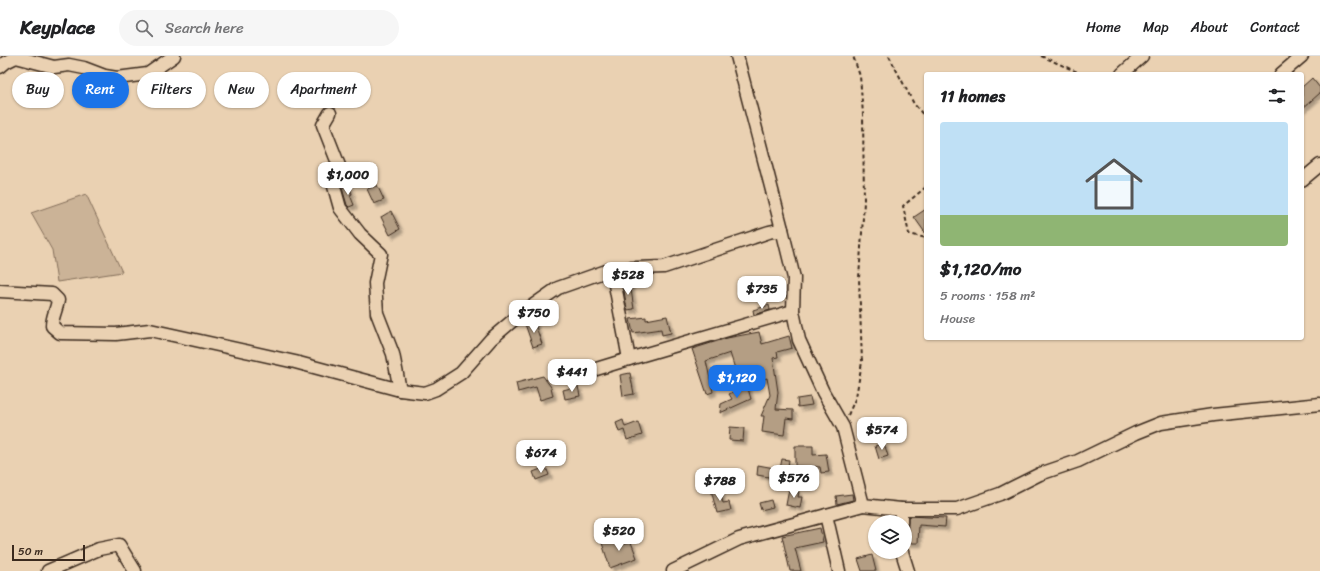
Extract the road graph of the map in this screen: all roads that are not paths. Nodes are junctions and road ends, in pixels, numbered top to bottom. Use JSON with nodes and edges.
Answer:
{"nodes":[{"id":1,"x":174,"y":56,"type":"edge"},
{"id":2,"x":737,"y":56,"type":"edge"},
{"id":3,"x":1142,"y":56,"type":"edge"},
{"id":4,"x":1302,"y":56,"type":"edge"},
{"id":5,"x":0,"y":67,"type":"edge"},
{"id":6,"x":1124,"y":72,"type":"edge"},
{"id":7,"x":1283,"y":72,"type":"edge"},
{"id":8,"x":330,"y":113,"type":"dead end"},
{"id":9,"x":1320,"y":165,"type":"edge"},
{"id":10,"x":1304,"y":178,"type":"edge"},
{"id":11,"x":782,"y":229,"type":"junction"},
{"id":12,"x":612,"y":269,"type":"junction"},
{"id":13,"x":0,"y":291,"type":"edge"},
{"id":14,"x":793,"y":311,"type":"junction"},
{"id":15,"x":629,"y":359,"type":"junction"},
{"id":16,"x":592,"y":370,"type":"dead end"},
{"id":17,"x":400,"y":390,"type":"junction"},
{"id":18,"x":1320,"y":404,"type":"edge"},
{"id":19,"x":863,"y":505,"type":"junction"},
{"id":20,"x":901,"y":509,"type":"junction"},
{"id":21,"x":826,"y":515,"type":"junction"},
{"id":22,"x":901,"y":515,"type":"edge"},
{"id":23,"x":904,"y":559,"type":"edge"},
{"id":24,"x":48,"y":571,"type":"edge"},
{"id":25,"x":135,"y":571,"type":"edge"},
{"id":26,"x":674,"y":571,"type":"edge"},
{"id":27,"x":839,"y":571,"type":"edge"},
{"id":28,"x":908,"y":571,"type":"edge"}],
"edges":[{"from":1,"to":5,"type":"street"},
{"from":2,"to":11,"type":"street"},
{"from":3,"to":6,"type":"street"},
{"from":4,"to":7,"type":"street"},
{"from":8,"to":17,"type":"street"},
{"from":9,"to":10,"type":"street"},
{"from":11,"to":12,"type":"street"},
{"from":11,"to":14,"type":"street"},
{"from":12,"to":15,"type":"street"},
{"from":12,"to":17,"type":"street"},
{"from":13,"to":17,"type":"street"},
{"from":14,"to":15,"type":"street"},
{"from":14,"to":19,"type":"street"},
{"from":15,"to":16,"type":"street"},
{"from":18,"to":20,"type":"street"},
{"from":19,"to":20,"type":"street"},
{"from":19,"to":21,"type":"street"},
{"from":20,"to":22,"type":"street"},
{"from":21,"to":26,"type":"street"},
{"from":21,"to":27,"type":"street"},
{"from":23,"to":28,"type":"street"},
{"from":24,"to":25,"type":"street"}]}
